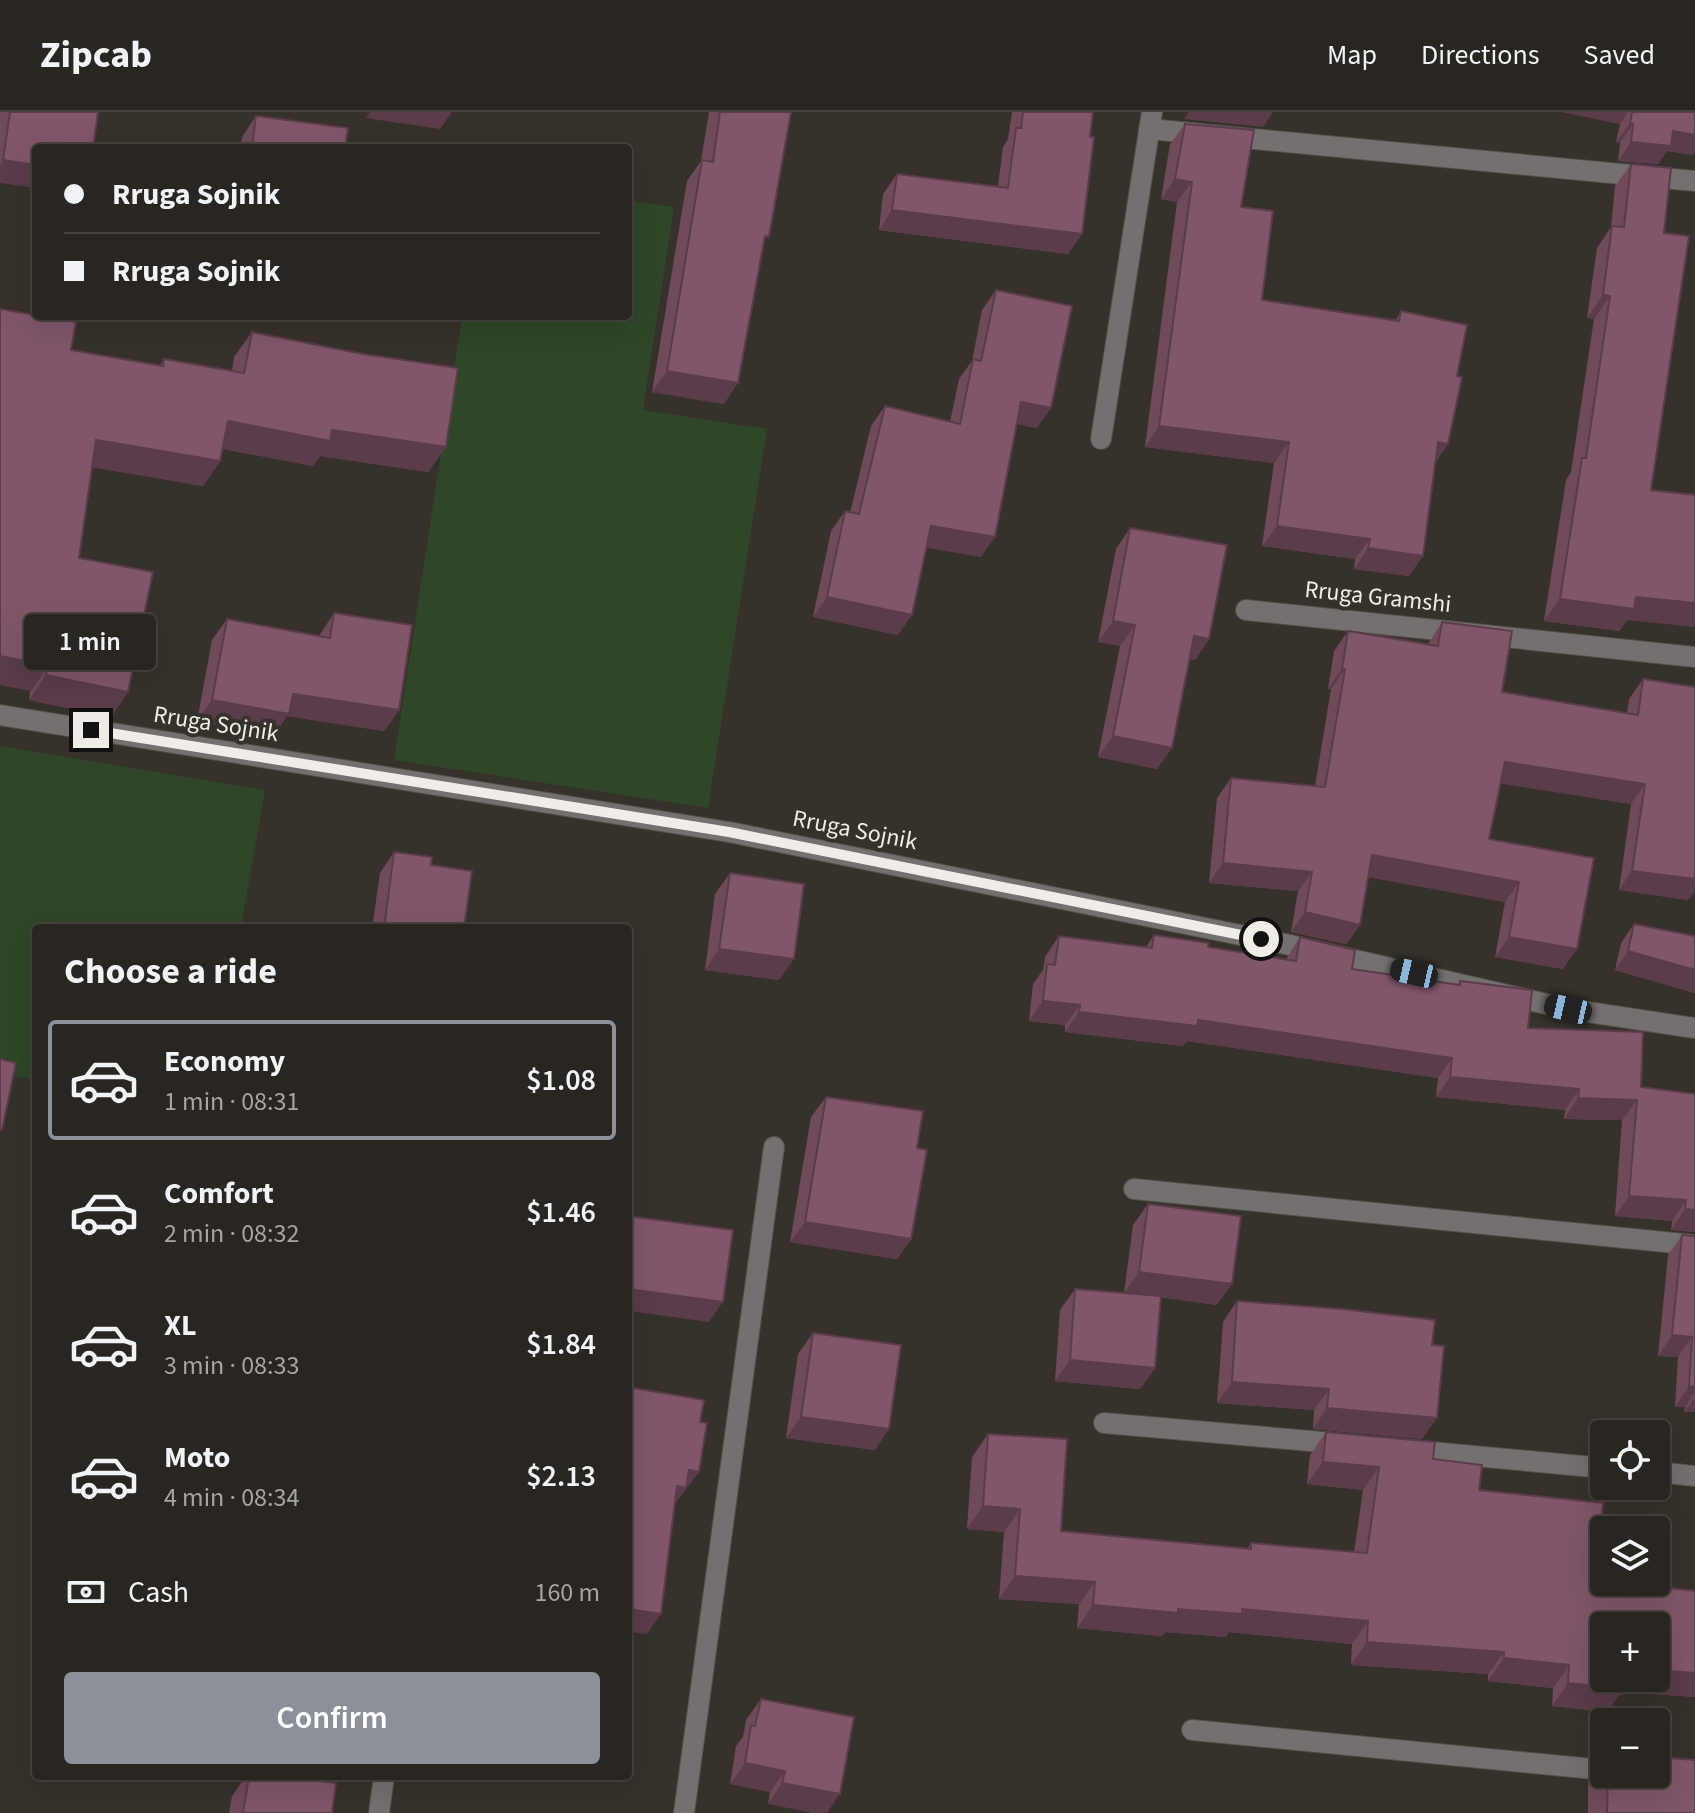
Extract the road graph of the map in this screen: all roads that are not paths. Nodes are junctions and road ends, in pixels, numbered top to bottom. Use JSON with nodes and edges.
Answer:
{"nodes":[{"id":1,"x":1150,"y":120,"type":"edge"},
{"id":2,"x":1695,"y":181,"type":"edge"},
{"id":3,"x":1101,"y":439,"type":"dead end"},
{"id":4,"x":1246,"y":610,"type":"dead end"},
{"id":5,"x":1695,"y":657,"type":"edge"},
{"id":6,"x":0,"y":715,"type":"edge"},
{"id":7,"x":1695,"y":1028,"type":"edge"},
{"id":8,"x":774,"y":1147,"type":"dead end"},
{"id":9,"x":1134,"y":1189,"type":"dead end"},
{"id":10,"x":1695,"y":1245,"type":"edge"},
{"id":11,"x":1104,"y":1423,"type":"dead end"},
{"id":12,"x":1590,"y":1467,"type":"edge"},
{"id":13,"x":1670,"y":1473,"type":"edge"},
{"id":14,"x":1695,"y":1476,"type":"edge"},
{"id":15,"x":1192,"y":1730,"type":"dead end"},
{"id":16,"x":1590,"y":1769,"type":"edge"},
{"id":17,"x":383,"y":1780,"type":"edge"},
{"id":18,"x":379,"y":1813,"type":"edge"},
{"id":19,"x":684,"y":1813,"type":"edge"}],
"edges":[{"from":1,"to":2,"type":"street"},
{"from":1,"to":3,"type":"street"},
{"from":4,"to":5,"type":"street","name":"Rruga Gramshi"},
{"from":6,"to":7,"type":"street","name":"Rruga Sojnik"},
{"from":8,"to":19,"type":"street"},
{"from":9,"to":10,"type":"street"},
{"from":11,"to":12,"type":"street"},
{"from":13,"to":14,"type":"street"},
{"from":15,"to":16,"type":"street"},
{"from":17,"to":18,"type":"street"}]}
